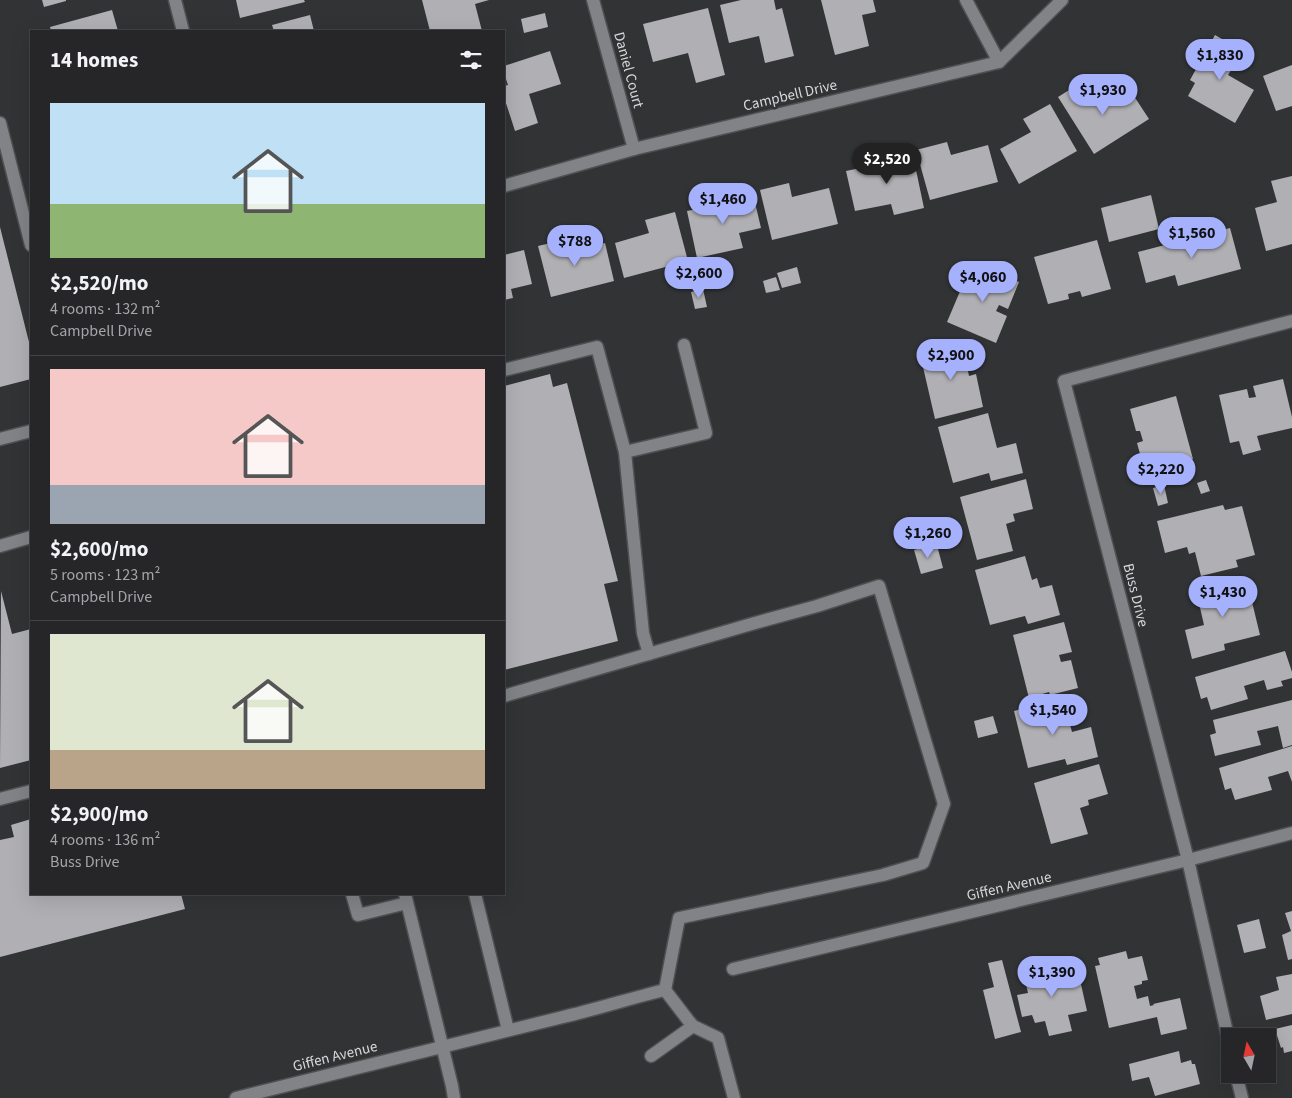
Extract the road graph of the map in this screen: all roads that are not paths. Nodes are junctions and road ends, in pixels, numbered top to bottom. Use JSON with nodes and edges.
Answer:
{"nodes":[{"id":1,"x":175,"y":0,"type":"edge"},
{"id":2,"x":593,"y":0,"type":"edge"},
{"id":3,"x":966,"y":0,"type":"edge"},
{"id":4,"x":1062,"y":0,"type":"edge"},
{"id":5,"x":183,"y":30,"type":"edge"},
{"id":6,"x":999,"y":62,"type":"junction"},
{"id":7,"x":0,"y":124,"type":"edge"},
{"id":8,"x":634,"y":150,"type":"junction"},
{"id":9,"x":505,"y":186,"type":"edge"},
{"id":10,"x":30,"y":242,"type":"edge"},
{"id":11,"x":1292,"y":321,"type":"edge"},
{"id":12,"x":684,"y":344,"type":"dead end"},
{"id":13,"x":505,"y":370,"type":"edge"},
{"id":14,"x":30,"y":431,"type":"edge"},
{"id":15,"x":0,"y":439,"type":"edge"},
{"id":16,"x":625,"y":452,"type":"junction"},
{"id":17,"x":30,"y":537,"type":"edge"},
{"id":18,"x":0,"y":546,"type":"edge"},
{"id":19,"x":649,"y":654,"type":"junction"},
{"id":20,"x":505,"y":696,"type":"edge"},
{"id":21,"x":30,"y":791,"type":"edge"},
{"id":22,"x":0,"y":800,"type":"edge"},
{"id":23,"x":1292,"y":833,"type":"edge"},
{"id":24,"x":1188,"y":860,"type":"junction"},
{"id":25,"x":352,"y":895,"type":"edge"},
{"id":26,"x":475,"y":895,"type":"edge"},
{"id":27,"x":406,"y":898,"type":"edge"},
{"id":28,"x":733,"y":968,"type":"dead end"},
{"id":29,"x":665,"y":990,"type":"junction"},
{"id":30,"x":694,"y":1026,"type":"junction"},
{"id":31,"x":1226,"y":1028,"type":"edge"},
{"id":32,"x":508,"y":1030,"type":"junction"},
{"id":33,"x":442,"y":1046,"type":"junction"},
{"id":34,"x":651,"y":1056,"type":"dead end"},
{"id":35,"x":1238,"y":1083,"type":"edge"},
{"id":36,"x":236,"y":1098,"type":"edge"},
{"id":37,"x":454,"y":1098,"type":"edge"},
{"id":38,"x":734,"y":1098,"type":"edge"},
{"id":39,"x":1242,"y":1098,"type":"edge"}],
"edges":[{"from":1,"to":5,"type":"street"},
{"from":2,"to":8,"type":"street","name":"Daniel Court"},
{"from":3,"to":6,"type":"street"},
{"from":4,"to":6,"type":"street"},
{"from":6,"to":8,"type":"street","name":"Campbell Drive"},
{"from":7,"to":10,"type":"street"},
{"from":8,"to":9,"type":"street","name":"Campbell Drive"},
{"from":11,"to":24,"type":"street","name":"Buss Drive"},
{"from":12,"to":16,"type":"street"},
{"from":13,"to":16,"type":"street"},
{"from":14,"to":15,"type":"street"},
{"from":16,"to":19,"type":"street"},
{"from":17,"to":18,"type":"street"},
{"from":19,"to":20,"type":"street"},
{"from":19,"to":29,"type":"street"},
{"from":21,"to":22,"type":"street"},
{"from":23,"to":24,"type":"street","name":"Giffen Avenue"},
{"from":24,"to":28,"type":"street","name":"Giffen Avenue"},
{"from":24,"to":31,"type":"street","name":"Buss Drive"},
{"from":25,"to":27,"type":"street"},
{"from":26,"to":32,"type":"street"},
{"from":27,"to":33,"type":"street"},
{"from":29,"to":30,"type":"street"},
{"from":29,"to":32,"type":"street","name":"Giffen Avenue"},
{"from":30,"to":34,"type":"street"},
{"from":30,"to":38,"type":"street"},
{"from":32,"to":33,"type":"street","name":"Giffen Avenue"},
{"from":33,"to":36,"type":"street","name":"Giffen Avenue"},
{"from":33,"to":37,"type":"street"},
{"from":35,"to":39,"type":"street"}]}
